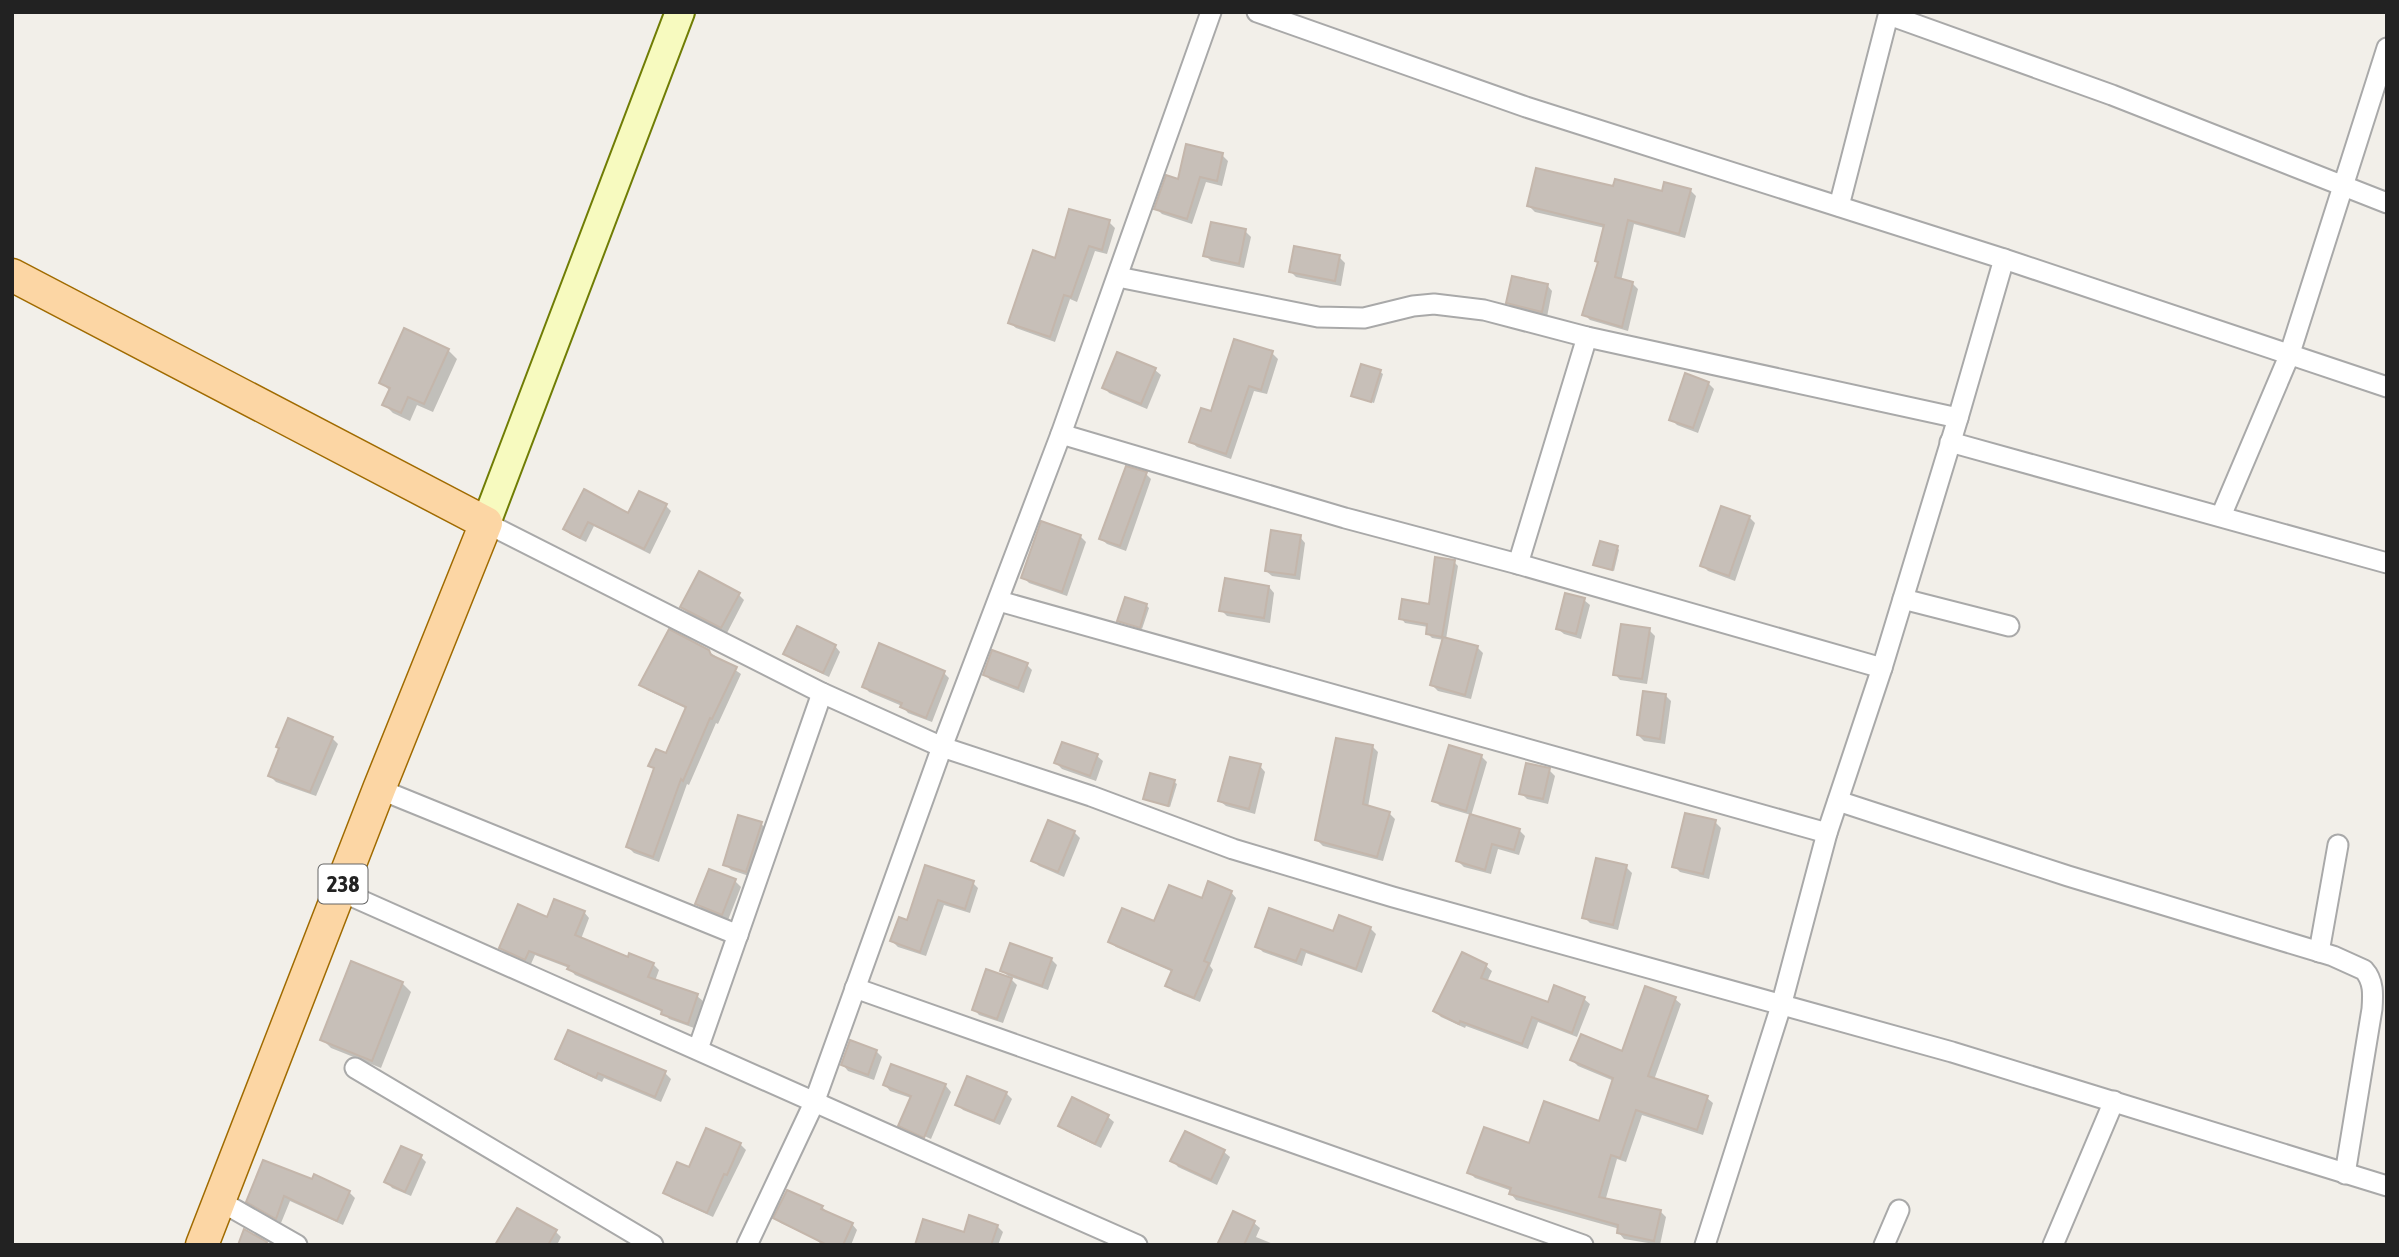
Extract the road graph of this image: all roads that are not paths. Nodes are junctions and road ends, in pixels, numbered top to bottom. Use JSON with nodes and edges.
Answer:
{"nodes":[{"id":1,"x":680,"y":12,"type":"edge"},
{"id":2,"x":1212,"y":12,"type":"edge"},
{"id":3,"x":1257,"y":12,"type":"edge"},
{"id":4,"x":1889,"y":14,"type":"edge"},
{"id":5,"x":2387,"y":48,"type":"edge"},
{"id":6,"x":2344,"y":187,"type":"junction"},
{"id":7,"x":2387,"y":203,"type":"edge"},
{"id":8,"x":1839,"y":206,"type":"junction"},
{"id":9,"x":2004,"y":259,"type":"junction"},
{"id":10,"x":12,"y":275,"type":"edge"},
{"id":11,"x":1118,"y":277,"type":"junction"},
{"id":12,"x":1587,"y":337,"type":"junction"},
{"id":13,"x":2289,"y":356,"type":"junction"},
{"id":14,"x":2387,"y":387,"type":"edge"},
{"id":15,"x":1958,"y":418,"type":"junction"},
{"id":16,"x":1061,"y":434,"type":"junction"},
{"id":17,"x":1950,"y":442,"type":"junction"},
{"id":18,"x":2221,"y":516,"type":"junction"},
{"id":19,"x":486,"y":523,"type":"junction"},
{"id":20,"x":2387,"y":563,"type":"edge"},
{"id":21,"x":1518,"y":564,"type":"junction"},
{"id":22,"x":1903,"y":599,"type":"junction"},
{"id":23,"x":999,"y":601,"type":"junction"},
{"id":24,"x":2008,"y":626,"type":"dead end"},
{"id":25,"x":1882,"y":668,"type":"junction"},
{"id":26,"x":822,"y":693,"type":"junction"},
{"id":27,"x":942,"y":747,"type":"junction"},
{"id":28,"x":379,"y":789,"type":"junction"},
{"id":29,"x":1838,"y":802,"type":"junction"},
{"id":30,"x":1827,"y":833,"type":"junction"},
{"id":31,"x":2338,"y":845,"type":"dead end"},
{"id":32,"x":340,"y":891,"type":"junction"},
{"id":33,"x":738,"y":935,"type":"junction"},
{"id":34,"x":2319,"y":952,"type":"junction"},
{"id":35,"x":855,"y":988,"type":"junction"},
{"id":36,"x":1781,"y":1006,"type":"junction"},
{"id":37,"x":698,"y":1049,"type":"junction"},
{"id":38,"x":355,"y":1068,"type":"dead end"},
{"id":39,"x":2114,"y":1101,"type":"junction"},
{"id":40,"x":814,"y":1103,"type":"junction"},
{"id":41,"x":2346,"y":1174,"type":"junction"},
{"id":42,"x":2387,"y":1186,"type":"edge"},
{"id":43,"x":220,"y":1201,"type":"junction"},
{"id":44,"x":1899,"y":1210,"type":"dead end"},
{"id":45,"x":202,"y":1245,"type":"edge"},
{"id":46,"x":297,"y":1245,"type":"edge"},
{"id":47,"x":653,"y":1245,"type":"edge"},
{"id":48,"x":747,"y":1245,"type":"edge"},
{"id":49,"x":1137,"y":1245,"type":"edge"},
{"id":50,"x":1583,"y":1245,"type":"edge"},
{"id":51,"x":1705,"y":1245,"type":"edge"},
{"id":52,"x":1884,"y":1245,"type":"edge"},
{"id":53,"x":2053,"y":1245,"type":"edge"}],
"edges":[{"from":1,"to":19,"type":"main road"},
{"from":2,"to":11,"type":"street"},
{"from":3,"to":8,"type":"street"},
{"from":4,"to":6,"type":"street"},
{"from":4,"to":8,"type":"street"},
{"from":5,"to":6,"type":"street"},
{"from":6,"to":7,"type":"street"},
{"from":6,"to":13,"type":"street"},
{"from":8,"to":9,"type":"street"},
{"from":9,"to":13,"type":"street"},
{"from":9,"to":15,"type":"street"},
{"from":10,"to":19,"type":"main road"},
{"from":11,"to":12,"type":"street"},
{"from":11,"to":16,"type":"street"},
{"from":12,"to":15,"type":"street"},
{"from":12,"to":21,"type":"street"},
{"from":13,"to":14,"type":"street"},
{"from":13,"to":18,"type":"street"},
{"from":15,"to":17,"type":"street"},
{"from":16,"to":21,"type":"street"},
{"from":16,"to":23,"type":"street"},
{"from":17,"to":18,"type":"street"},
{"from":17,"to":22,"type":"street"},
{"from":18,"to":20,"type":"street"},
{"from":19,"to":26,"type":"street"},
{"from":19,"to":28,"type":"main road","number":"238"},
{"from":21,"to":25,"type":"street"},
{"from":22,"to":24,"type":"street"},
{"from":22,"to":25,"type":"street"},
{"from":23,"to":27,"type":"street"},
{"from":23,"to":30,"type":"street"},
{"from":25,"to":29,"type":"street"},
{"from":26,"to":27,"type":"street"},
{"from":26,"to":33,"type":"street"},
{"from":27,"to":35,"type":"street"},
{"from":27,"to":36,"type":"street"},
{"from":28,"to":32,"type":"main road","number":"238"},
{"from":28,"to":33,"type":"street"},
{"from":29,"to":30,"type":"street"},
{"from":29,"to":34,"type":"street"},
{"from":30,"to":36,"type":"street"},
{"from":31,"to":34,"type":"street"},
{"from":32,"to":37,"type":"street"},
{"from":32,"to":43,"type":"main road","number":"238"},
{"from":33,"to":37,"type":"street"},
{"from":34,"to":41,"type":"street"},
{"from":35,"to":40,"type":"street"},
{"from":35,"to":50,"type":"street"},
{"from":36,"to":39,"type":"street"},
{"from":36,"to":51,"type":"street"},
{"from":37,"to":40,"type":"street"},
{"from":38,"to":47,"type":"street"},
{"from":39,"to":41,"type":"street"},
{"from":39,"to":53,"type":"street"},
{"from":40,"to":48,"type":"street"},
{"from":40,"to":49,"type":"street"},
{"from":41,"to":42,"type":"street"},
{"from":43,"to":45,"type":"main road","number":"238"},
{"from":43,"to":46,"type":"street"},
{"from":44,"to":52,"type":"street"}]}
